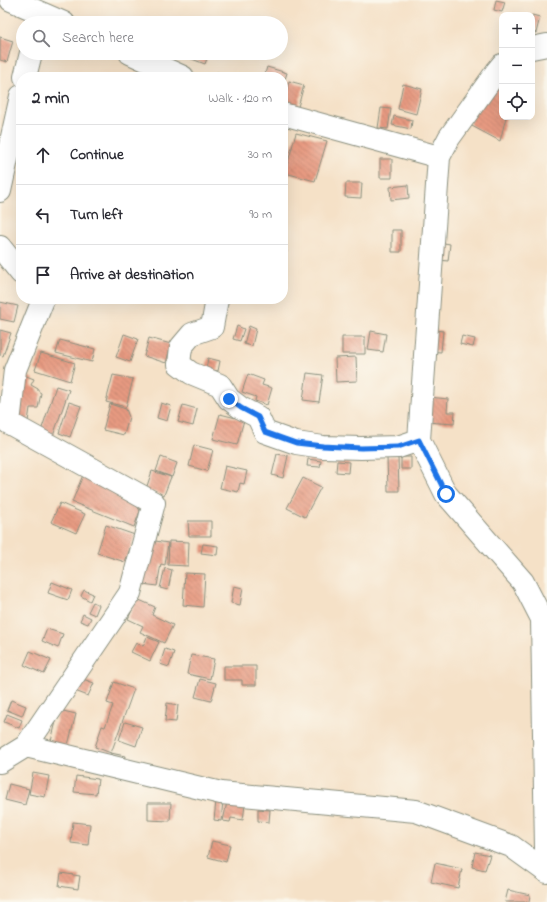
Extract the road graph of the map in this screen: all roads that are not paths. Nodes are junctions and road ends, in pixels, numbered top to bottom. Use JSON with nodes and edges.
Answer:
{"nodes":[{"id":1,"x":11,"y":0,"type":"edge"},
{"id":2,"x":42,"y":16,"type":"edge"},
{"id":3,"x":547,"y":45,"type":"edge"},
{"id":4,"x":535,"y":47,"type":"edge"},
{"id":5,"x":29,"y":60,"type":"edge"},
{"id":6,"x":145,"y":60,"type":"edge"},
{"id":7,"x":499,"y":68,"type":"edge"},
{"id":8,"x":26,"y":72,"type":"edge"},
{"id":9,"x":172,"y":72,"type":"edge"},
{"id":10,"x":288,"y":115,"type":"edge"},
{"id":11,"x":16,"y":118,"type":"edge"},
{"id":12,"x":439,"y":157,"type":"junction"},
{"id":13,"x":0,"y":190,"type":"edge"},
{"id":14,"x":0,"y":247,"type":"edge"},
{"id":15,"x":16,"y":267,"type":"edge"},
{"id":16,"x":41,"y":304,"type":"edge"},
{"id":17,"x":216,"y":304,"type":"edge"},
{"id":18,"x":5,"y":421,"type":"edge"},
{"id":19,"x":419,"y":440,"type":"junction"},
{"id":20,"x":26,"y":746,"type":"junction"},
{"id":21,"x":0,"y":762,"type":"edge"},
{"id":22,"x":547,"y":852,"type":"edge"},
{"id":23,"x":547,"y":872,"type":"edge"}],
"edges":[{"from":1,"to":2,"type":"street"},
{"from":3,"to":4,"type":"street"},
{"from":5,"to":8,"type":"street"},
{"from":6,"to":9,"type":"street"},
{"from":7,"to":12,"type":"street"},
{"from":10,"to":12,"type":"street"},
{"from":11,"to":13,"type":"street"},
{"from":12,"to":19,"type":"street"},
{"from":14,"to":15,"type":"street"},
{"from":16,"to":18,"type":"street"},
{"from":17,"to":19,"type":"street"},
{"from":18,"to":20,"type":"street"},
{"from":19,"to":22,"type":"street"},
{"from":20,"to":21,"type":"street"},
{"from":20,"to":23,"type":"street"}]}
